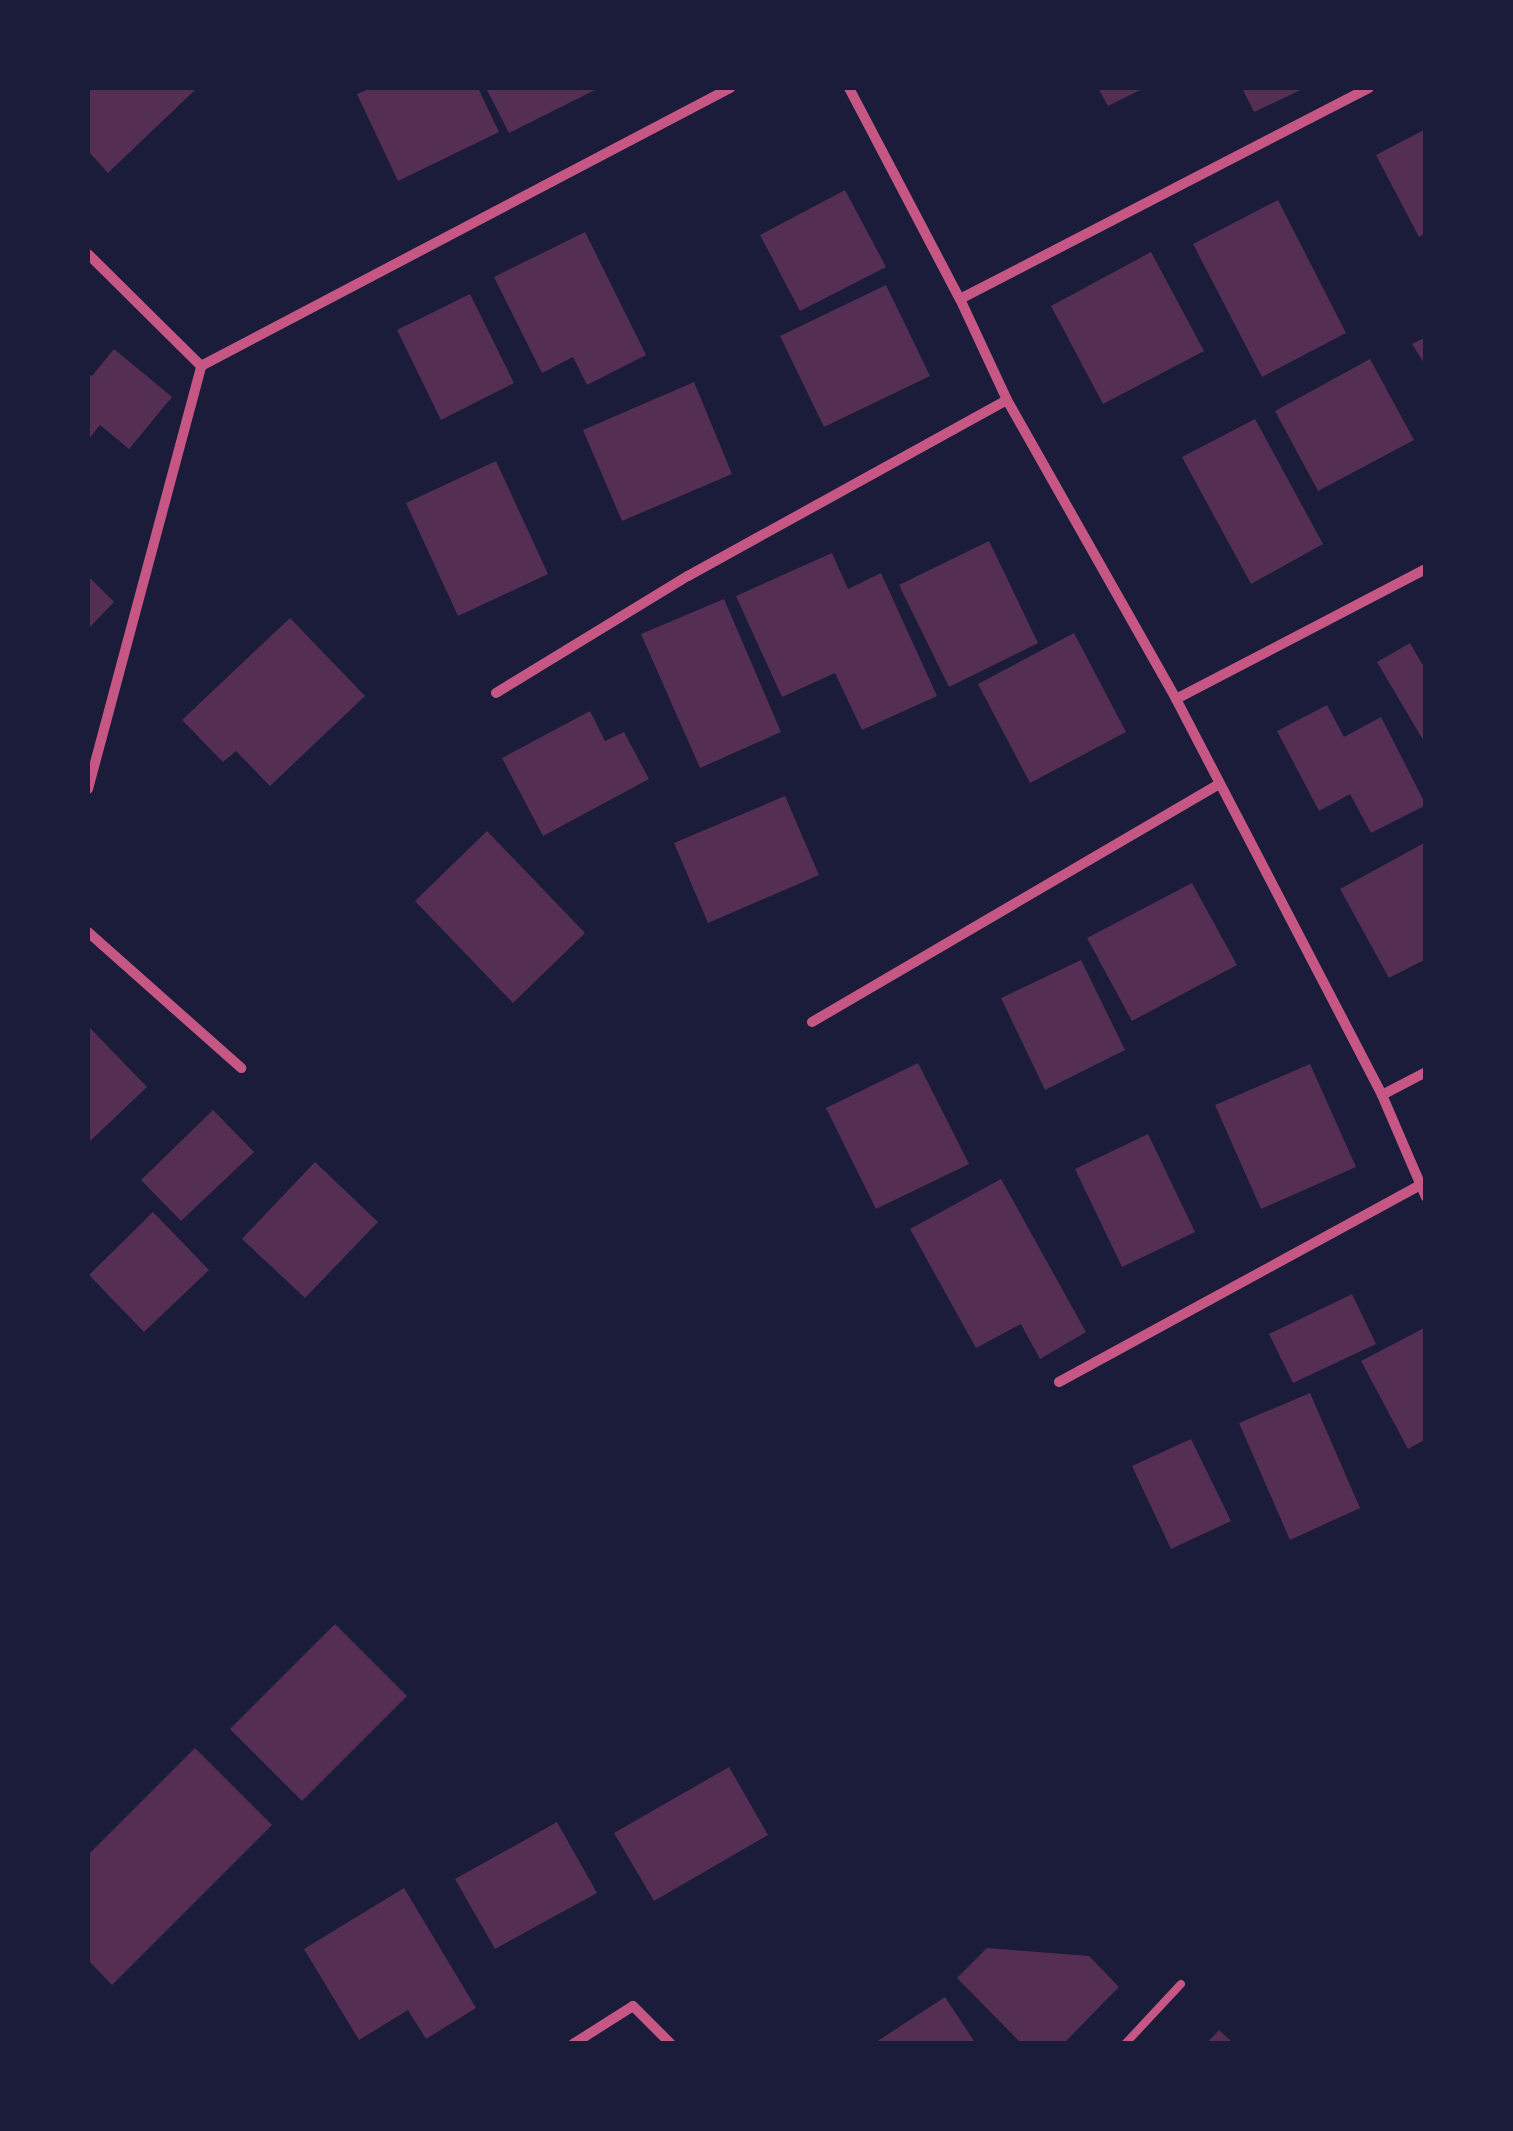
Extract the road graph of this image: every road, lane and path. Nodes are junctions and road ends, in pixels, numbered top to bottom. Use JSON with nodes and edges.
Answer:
{"nodes":[{"id":1,"x":730,"y":88,"type":"edge"},
{"id":2,"x":849,"y":88,"type":"edge"},
{"id":3,"x":1369,"y":88,"type":"edge"},
{"id":4,"x":88,"y":254,"type":"edge"},
{"id":5,"x":960,"y":299,"type":"junction"},
{"id":6,"x":201,"y":366,"type":"junction"},
{"id":7,"x":1007,"y":400,"type":"junction"},
{"id":8,"x":1426,"y":569,"type":"edge"},
{"id":9,"x":496,"y":693,"type":"dead end"},
{"id":10,"x":1176,"y":699,"type":"junction"},
{"id":11,"x":1218,"y":785,"type":"junction"},
{"id":12,"x":88,"y":789,"type":"edge"},
{"id":13,"x":88,"y":932,"type":"edge"},
{"id":14,"x":812,"y":1022,"type":"dead end"},
{"id":15,"x":241,"y":1068,"type":"dead end"},
{"id":16,"x":1426,"y":1072,"type":"edge"},
{"id":17,"x":1382,"y":1095,"type":"junction"},
{"id":18,"x":1420,"y":1185,"type":"junction"},
{"id":19,"x":1426,"y":1197,"type":"edge"},
{"id":20,"x":1059,"y":1382,"type":"dead end"},
{"id":21,"x":1180,"y":1984,"type":"dead end"},
{"id":22,"x":573,"y":2044,"type":"edge"},
{"id":23,"x":671,"y":2044,"type":"edge"},
{"id":24,"x":1125,"y":2044,"type":"edge"}],
"edges":[{"from":1,"to":6,"type":"street"},
{"from":2,"to":5,"type":"street"},
{"from":3,"to":5,"type":"street"},
{"from":4,"to":6,"type":"street"},
{"from":5,"to":7,"type":"street"},
{"from":6,"to":12,"type":"street"},
{"from":7,"to":9,"type":"street"},
{"from":7,"to":10,"type":"street"},
{"from":8,"to":10,"type":"street"},
{"from":10,"to":11,"type":"street"},
{"from":11,"to":14,"type":"street"},
{"from":11,"to":17,"type":"street"},
{"from":13,"to":15,"type":"street"},
{"from":16,"to":17,"type":"street"},
{"from":17,"to":18,"type":"street"},
{"from":18,"to":19,"type":"street"},
{"from":18,"to":20,"type":"street"},
{"from":21,"to":24,"type":"lane"},
{"from":22,"to":23,"type":"street"}]}
